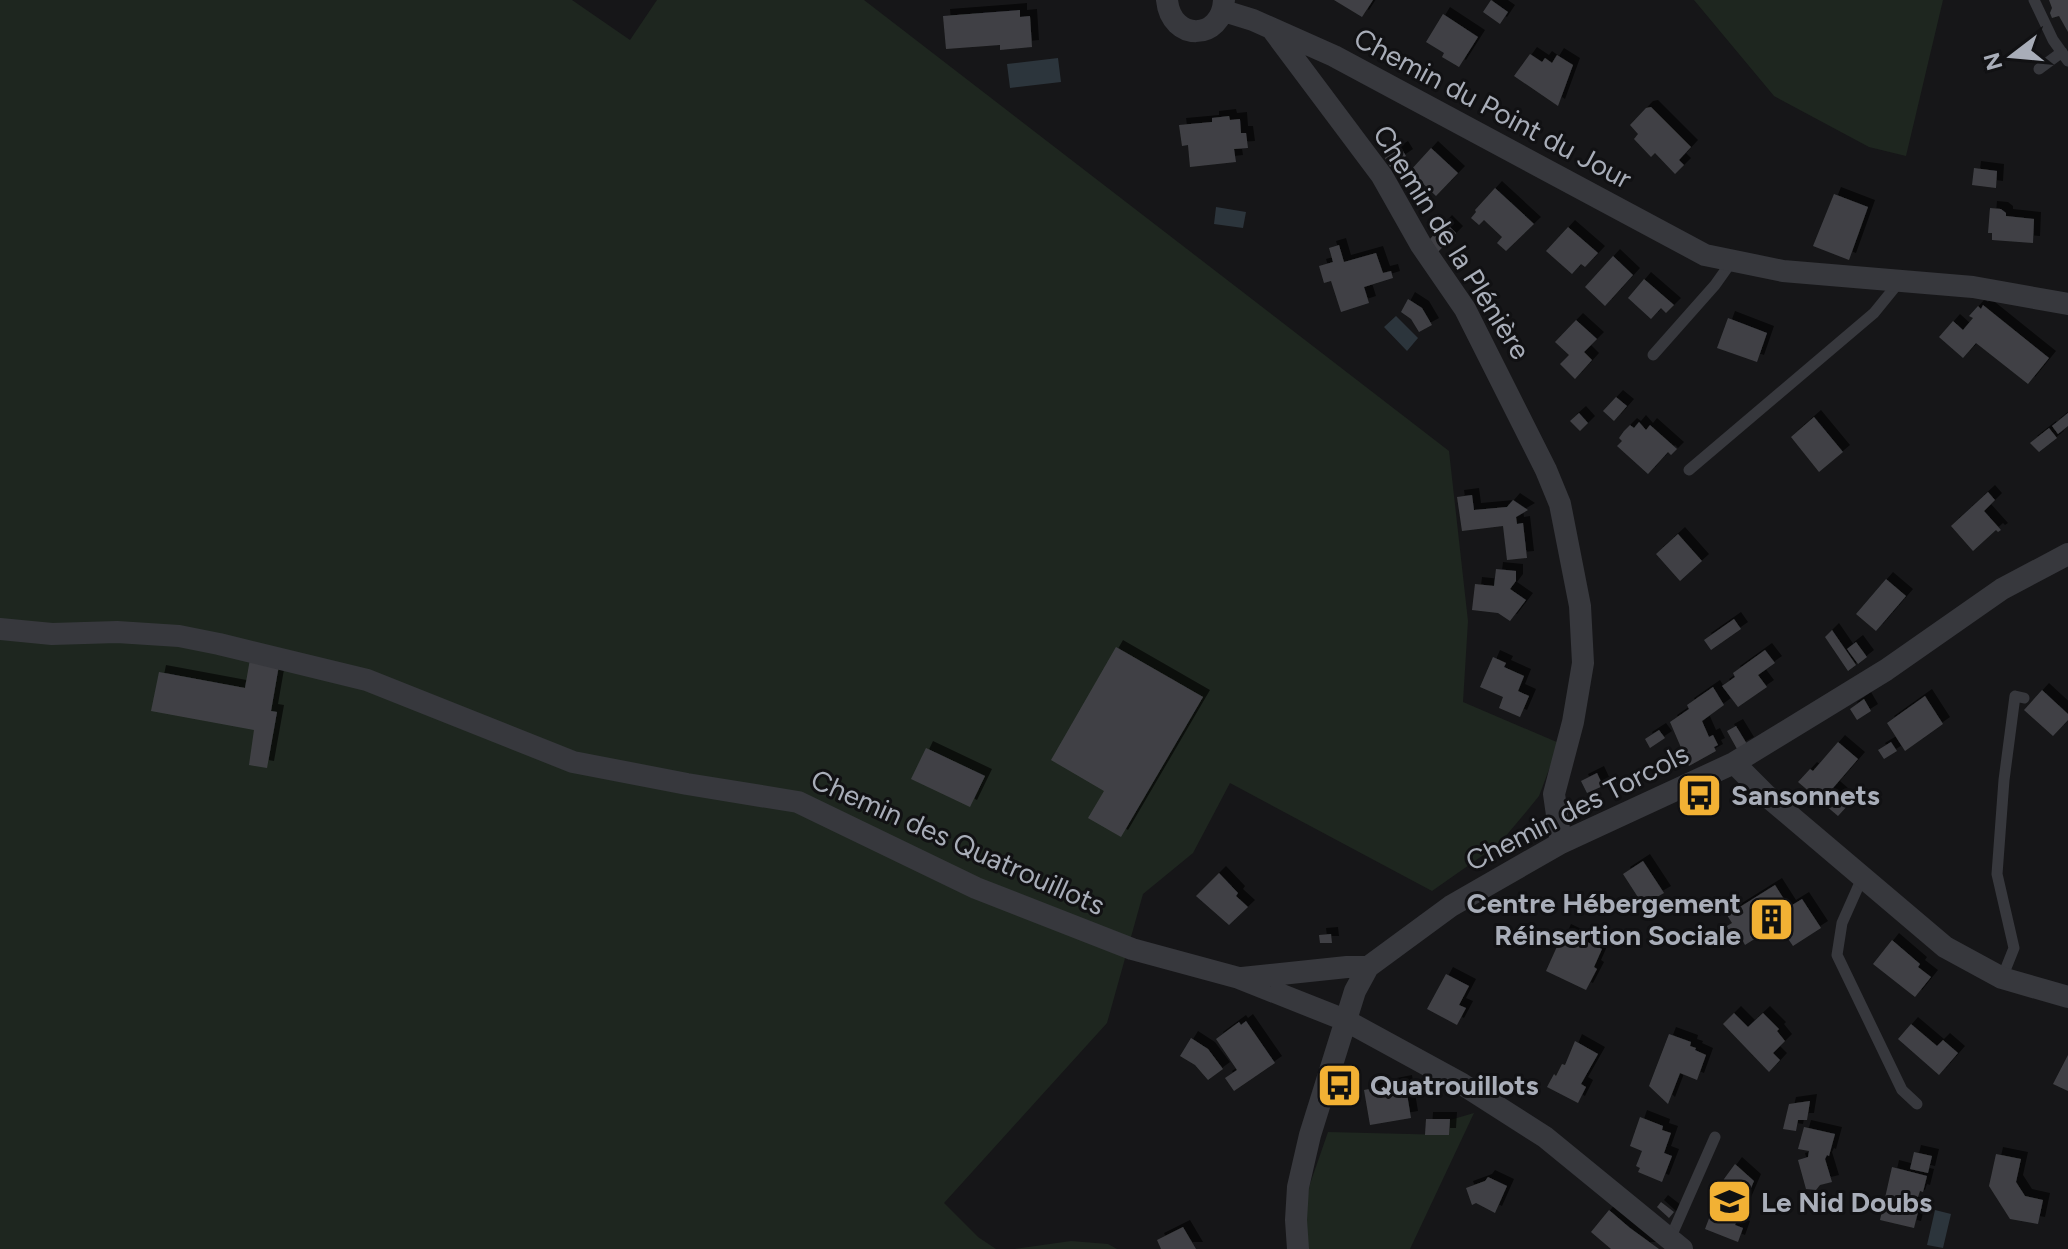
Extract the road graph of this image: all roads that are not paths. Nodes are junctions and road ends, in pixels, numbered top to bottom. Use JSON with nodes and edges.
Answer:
{"nodes":[{"id":1,"x":1167,"y":0,"type":"edge"},
{"id":2,"x":2034,"y":0,"type":"edge"},
{"id":3,"x":1224,"y":5,"type":"edge"},
{"id":4,"x":1272,"y":28,"type":"junction"},
{"id":5,"x":1334,"y":56,"type":"junction"},
{"id":6,"x":2065,"y":57,"type":"edge"},
{"id":7,"x":2039,"y":69,"type":"dead end"},
{"id":8,"x":1313,"y":85,"type":"junction"},
{"id":9,"x":1732,"y":260,"type":"junction"},
{"id":10,"x":1901,"y":281,"type":"junction"},
{"id":11,"x":2068,"y":304,"type":"edge"},
{"id":12,"x":1653,"y":355,"type":"dead end"},
{"id":13,"x":1689,"y":470,"type":"dead end"},
{"id":14,"x":2068,"y":554,"type":"edge"},
{"id":15,"x":0,"y":629,"type":"edge"},
{"id":16,"x":2024,"y":698,"type":"dead end"},
{"id":17,"x":1734,"y":763,"type":"junction"},
{"id":18,"x":1561,"y":843,"type":"junction"},
{"id":19,"x":1862,"y":878,"type":"junction"},
{"id":20,"x":1368,"y":967,"type":"junction"},
{"id":21,"x":1239,"y":978,"type":"junction"},
{"id":22,"x":2002,"y":978,"type":"junction"},
{"id":23,"x":2068,"y":997,"type":"edge"},
{"id":24,"x":1345,"y":1020,"type":"junction"},
{"id":25,"x":1917,"y":1104,"type":"dead end"},
{"id":26,"x":1715,"y":1137,"type":"dead end"},
{"id":27,"x":1676,"y":1244,"type":"edge"},
{"id":28,"x":1298,"y":1249,"type":"edge"}],
"edges":[{"from":1,"to":3,"type":"street"},
{"from":2,"to":6,"type":"lane"},
{"from":3,"to":4,"type":"street","name":"Chemin du Point du Jour"},
{"from":4,"to":5,"type":"street","name":"Chemin du Point du Jour"},
{"from":4,"to":8,"type":"street","name":"Chemin de la Plénière"},
{"from":5,"to":8,"type":"street"},
{"from":5,"to":9,"type":"street","name":"Chemin du Point du Jour"},
{"from":6,"to":7,"type":"lane"},
{"from":8,"to":18,"type":"street","name":"Chemin de la Plénière"},
{"from":9,"to":10,"type":"street","name":"Chemin du Point du Jour"},
{"from":9,"to":12,"type":"lane"},
{"from":10,"to":11,"type":"street","name":"Chemin du Point du Jour"},
{"from":10,"to":13,"type":"lane"},
{"from":14,"to":17,"type":"street","name":"Chemin des Torcols"},
{"from":15,"to":21,"type":"street","name":"Chemin des Quatrouillots"},
{"from":16,"to":22,"type":"lane"},
{"from":17,"to":18,"type":"street","name":"Chemin des Torcols"},
{"from":17,"to":19,"type":"street"},
{"from":18,"to":20,"type":"street","name":"Chemin des Torcols"},
{"from":19,"to":22,"type":"street"},
{"from":19,"to":25,"type":"lane"},
{"from":20,"to":21,"type":"street","name":"Chemin des Quatrouillots"},
{"from":20,"to":24,"type":"street","name":"Chemin des Torcols"},
{"from":21,"to":24,"type":"street","name":"Chemin des Quatrouillots"},
{"from":22,"to":23,"type":"street"},
{"from":24,"to":27,"type":"street","name":"Chemin des Quatrouillots"},
{"from":24,"to":28,"type":"street","name":"Chemin des Torcols"},
{"from":26,"to":27,"type":"lane"}]}
